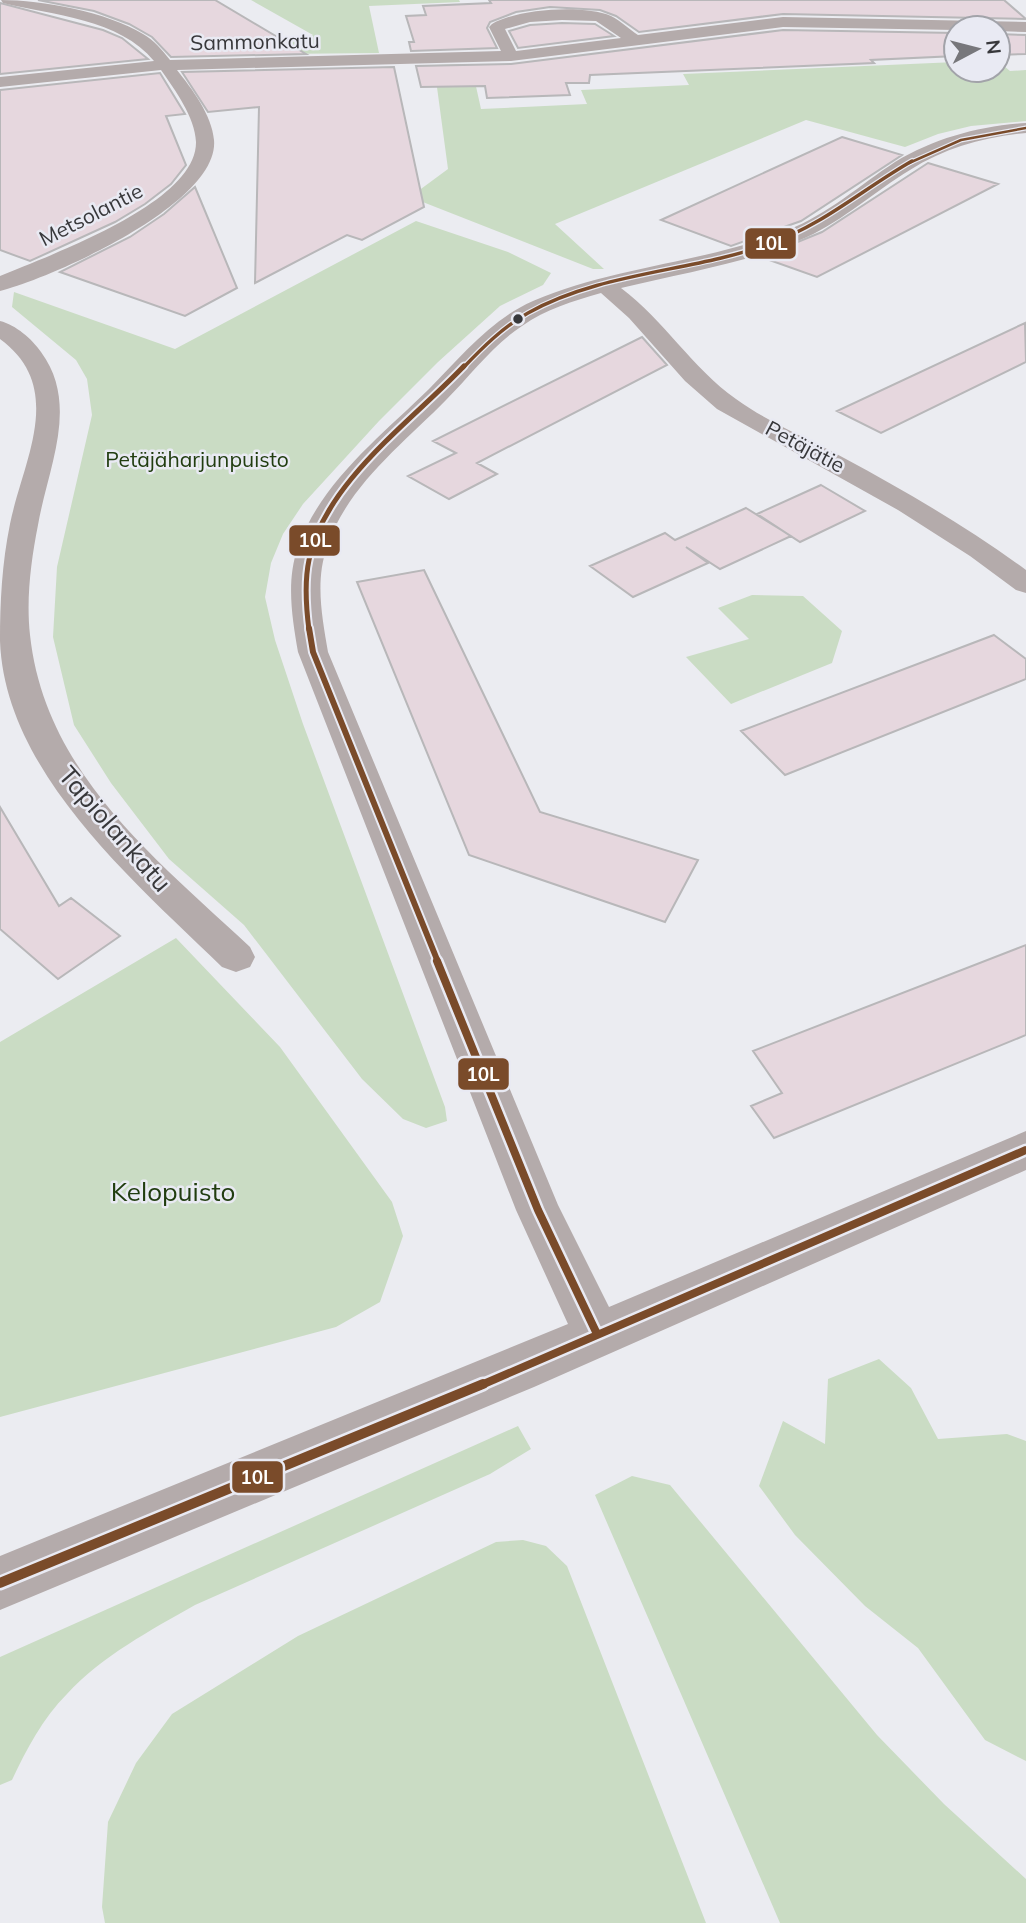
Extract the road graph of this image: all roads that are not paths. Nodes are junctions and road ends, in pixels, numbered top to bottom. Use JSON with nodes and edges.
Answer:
{"nodes":[{"id":1,"x":8,"y":0,"type":"edge"},
{"id":2,"x":1026,"y":27,"type":"edge"},
{"id":3,"x":635,"y":41,"type":"junction"},
{"id":4,"x":511,"y":56,"type":"junction"},
{"id":5,"x":164,"y":65,"type":"junction"},
{"id":6,"x":0,"y":82,"type":"edge"},
{"id":7,"x":1026,"y":128,"type":"edge"},
{"id":8,"x":0,"y":284,"type":"edge"},
{"id":9,"x":605,"y":286,"type":"junction"},
{"id":10,"x":0,"y":328,"type":"edge"},
{"id":11,"x":1026,"y":584,"type":"edge"},
{"id":12,"x":236,"y":957,"type":"dead end"},
{"id":13,"x":1026,"y":1150,"type":"edge"},
{"id":14,"x":597,"y":1334,"type":"junction"},
{"id":15,"x":0,"y":1583,"type":"edge"}],
"edges":[{"from":1,"to":5,"type":"street","name":"Metsolantie"},
{"from":2,"to":3,"type":"street","name":"Sammonkatu"},
{"from":3,"to":4,"type":"street","name":"Sammonkatu"},
{"from":3,"to":4,"type":"street"},
{"from":4,"to":5,"type":"street","name":"Sammonkatu"},
{"from":5,"to":6,"type":"street","name":"Sammonkatu"},
{"from":5,"to":8,"type":"street","name":"Metsolantie"},
{"from":7,"to":9,"type":"street"},
{"from":9,"to":11,"type":"street","name":"Petäjätie"},
{"from":9,"to":14,"type":"street"},
{"from":10,"to":12,"type":"street","name":"Tapiolankatu"},
{"from":13,"to":14,"type":"street"},
{"from":14,"to":15,"type":"street"}]}
